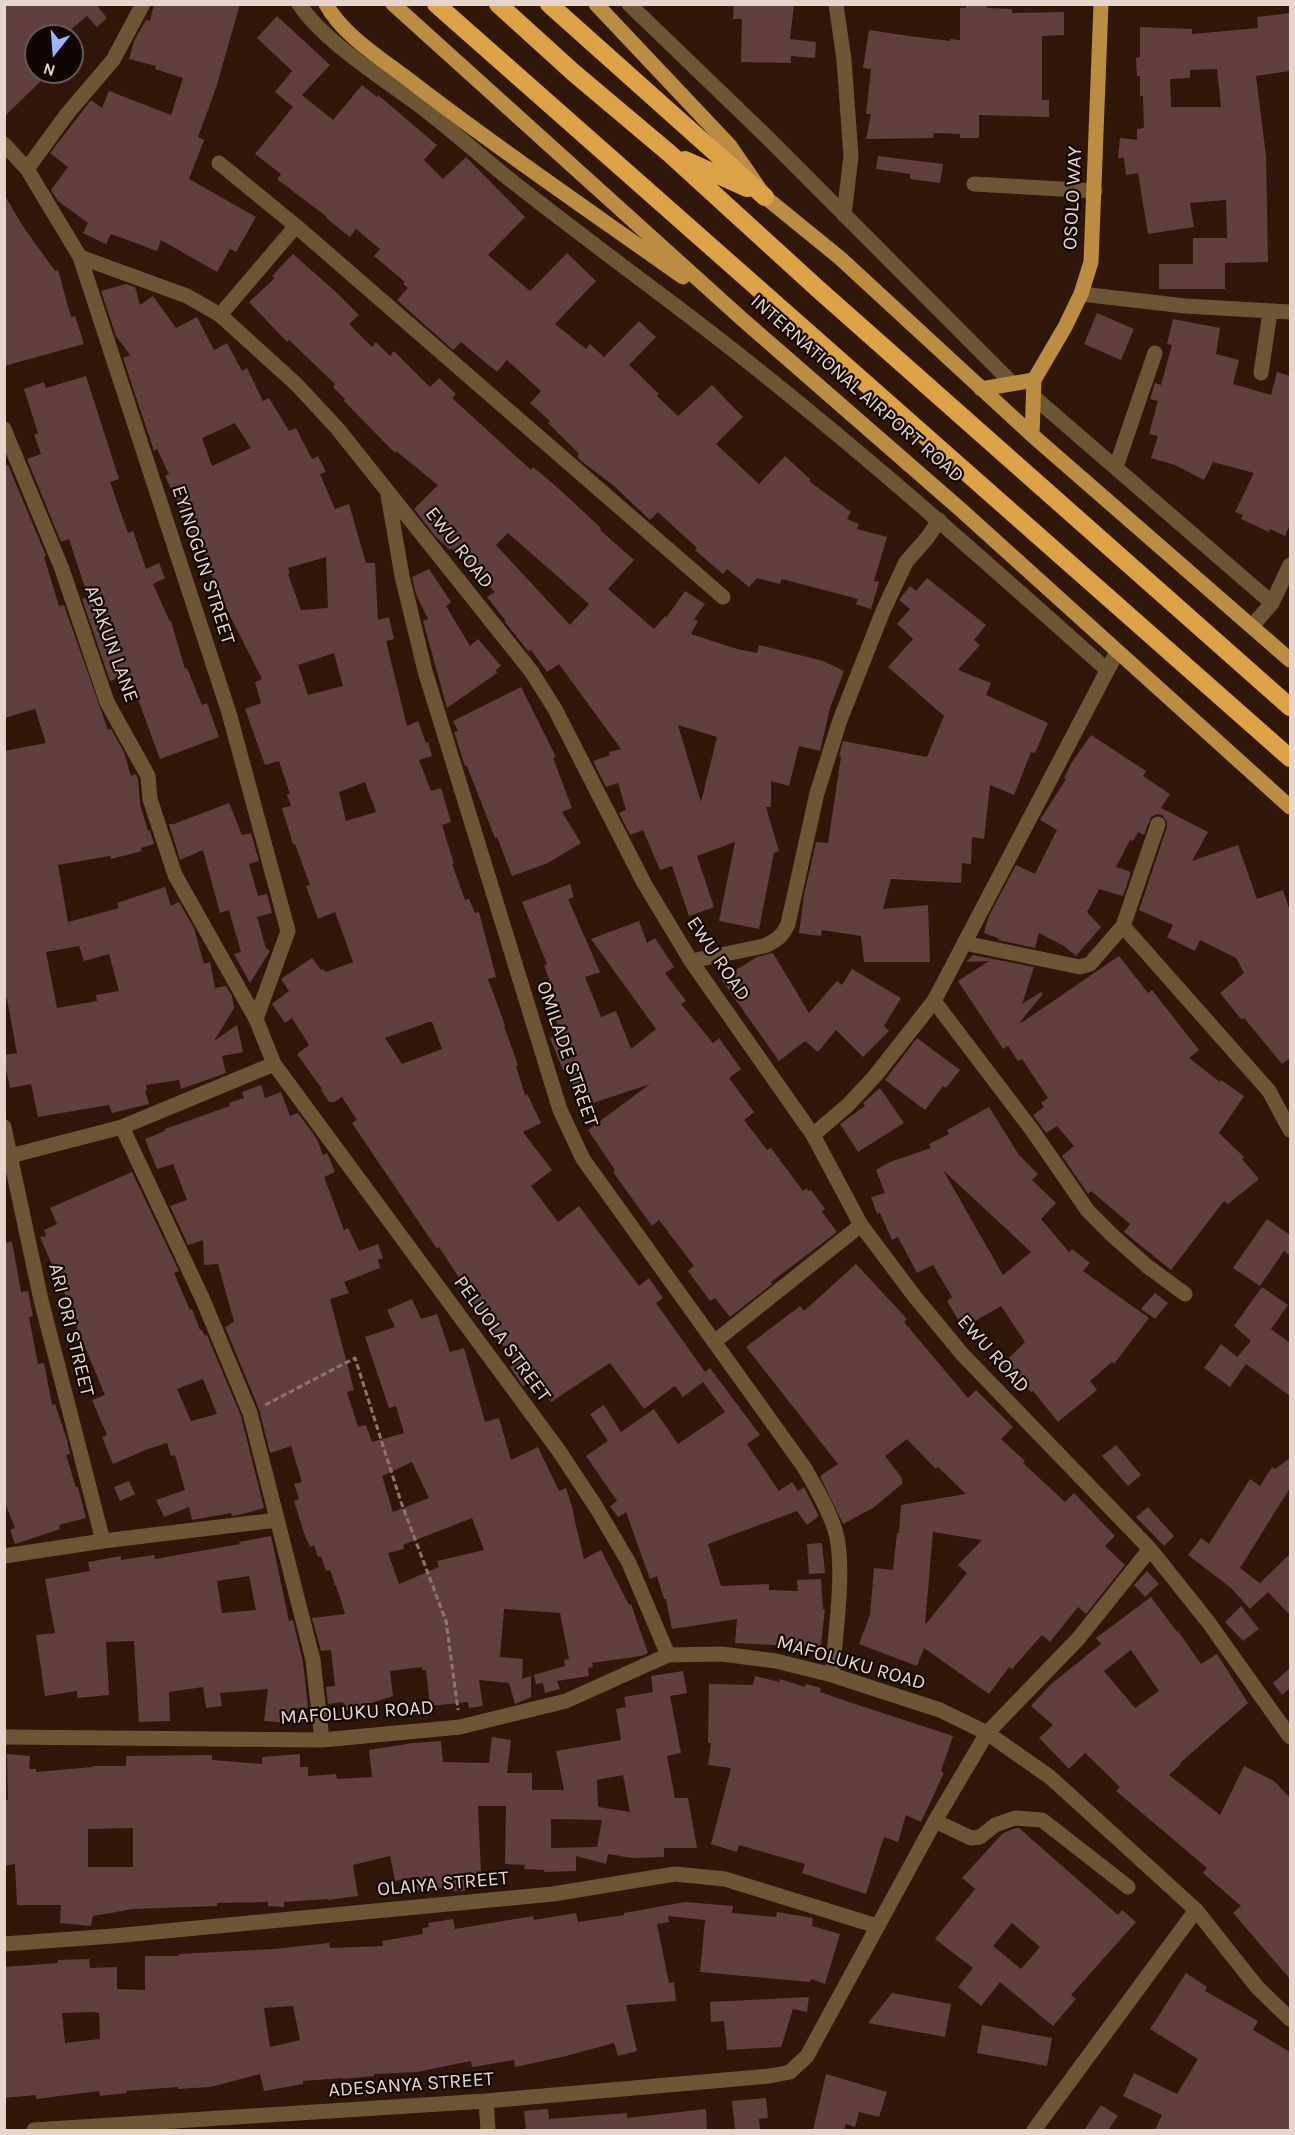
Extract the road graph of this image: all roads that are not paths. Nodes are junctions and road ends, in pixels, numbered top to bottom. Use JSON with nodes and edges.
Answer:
{"nodes":[{"id":1,"x":143,"y":4,"type":"edge"},
{"id":2,"x":299,"y":4,"type":"edge"},
{"id":3,"x":326,"y":4,"type":"edge"},
{"id":4,"x":393,"y":4,"type":"edge"},
{"id":5,"x":436,"y":4,"type":"edge"},
{"id":6,"x":498,"y":4,"type":"edge"},
{"id":7,"x":516,"y":4,"type":"edge"},
{"id":8,"x":549,"y":4,"type":"edge"},
{"id":9,"x":596,"y":4,"type":"edge"},
{"id":10,"x":629,"y":4,"type":"edge"},
{"id":11,"x":836,"y":4,"type":"edge"},
{"id":12,"x":1101,"y":4,"type":"edge"},
{"id":13,"x":574,"y":74,"type":"junction"},
{"id":14,"x":4,"y":144,"type":"edge"},
{"id":15,"x":669,"y":153,"type":"junction"},
{"id":16,"x":219,"y":164,"type":"dead end"},
{"id":17,"x":27,"y":169,"type":"junction"},
{"id":18,"x":974,"y":184,"type":"dead end"},
{"id":19,"x":1095,"y":191,"type":"junction"},
{"id":20,"x":765,"y":197,"type":"junction"},
{"id":21,"x":844,"y":215,"type":"junction"},
{"id":22,"x":296,"y":226,"type":"junction"},
{"id":23,"x":80,"y":257,"type":"junction"},
{"id":24,"x":1081,"y":294,"type":"junction"},
{"id":25,"x":1270,"y":312,"type":"junction"},
{"id":26,"x":1290,"y":312,"type":"edge"},
{"id":27,"x":220,"y":315,"type":"junction"},
{"id":28,"x":742,"y":319,"type":"junction"},
{"id":29,"x":1155,"y":353,"type":"dead end"},
{"id":30,"x":1261,"y":373,"type":"dead end"},
{"id":31,"x":1034,"y":380,"type":"junction"},
{"id":32,"x":1012,"y":382,"type":"junction"},
{"id":33,"x":981,"y":389,"type":"junction"},
{"id":34,"x":1035,"y":398,"type":"junction"},
{"id":35,"x":4,"y":429,"type":"edge"},
{"id":36,"x":1032,"y":435,"type":"junction"},
{"id":37,"x":1116,"y":467,"type":"junction"},
{"id":38,"x":387,"y":492,"type":"junction"},
{"id":39,"x":939,"y":520,"type":"junction"},
{"id":40,"x":1290,"y":565,"type":"edge"},
{"id":41,"x":723,"y":597,"type":"dead end"},
{"id":42,"x":1272,"y":603,"type":"junction"},
{"id":43,"x":1253,"y":625,"type":"junction"},
{"id":44,"x":1117,"y":652,"type":"junction"},
{"id":45,"x":1290,"y":660,"type":"edge"},
{"id":46,"x":1106,"y":669,"type":"junction"},
{"id":47,"x":1290,"y":707,"type":"edge"},
{"id":48,"x":1290,"y":758,"type":"edge"},
{"id":49,"x":1290,"y":807,"type":"edge"},
{"id":50,"x":1158,"y":824,"type":"dead end"},
{"id":51,"x":1124,"y":926,"type":"junction"},
{"id":52,"x":964,"y":943,"type":"junction"},
{"id":53,"x":691,"y":961,"type":"junction"},
{"id":54,"x":934,"y":1001,"type":"junction"},
{"id":55,"x":256,"y":1019,"type":"junction"},
{"id":56,"x":274,"y":1064,"type":"junction"},
{"id":57,"x":4,"y":1127,"type":"edge"},
{"id":58,"x":122,"y":1127,"type":"junction"},
{"id":59,"x":1290,"y":1130,"type":"edge"},
{"id":60,"x":813,"y":1135,"type":"junction"},
{"id":61,"x":10,"y":1156,"type":"junction"},
{"id":62,"x":861,"y":1225,"type":"junction"},
{"id":63,"x":1185,"y":1294,"type":"dead end"},
{"id":64,"x":714,"y":1342,"type":"junction"},
{"id":65,"x":277,"y":1520,"type":"junction"},
{"id":66,"x":103,"y":1541,"type":"junction"},
{"id":67,"x":1150,"y":1549,"type":"junction"},
{"id":68,"x":4,"y":1556,"type":"edge"},
{"id":69,"x":668,"y":1655,"type":"junction"},
{"id":70,"x":832,"y":1675,"type":"junction"},
{"id":71,"x":987,"y":1733,"type":"junction"},
{"id":72,"x":4,"y":1737,"type":"edge"},
{"id":73,"x":1290,"y":1737,"type":"edge"},
{"id":74,"x":322,"y":1740,"type":"junction"},
{"id":75,"x":935,"y":1821,"type":"junction"},
{"id":76,"x":1128,"y":1887,"type":"dead end"},
{"id":77,"x":1196,"y":1910,"type":"junction"},
{"id":78,"x":877,"y":1926,"type":"junction"},
{"id":79,"x":4,"y":1944,"type":"edge"},
{"id":80,"x":1290,"y":2019,"type":"edge"},
{"id":81,"x":486,"y":2101,"type":"junction"},
{"id":82,"x":34,"y":2130,"type":"edge"},
{"id":83,"x":488,"y":2130,"type":"edge"},
{"id":84,"x":1034,"y":2130,"type":"edge"}],
"edges":[{"from":1,"to":17,"type":"street"},
{"from":2,"to":39,"type":"street"},
{"from":3,"to":28,"type":"main road"},
{"from":4,"to":28,"type":"main road","name":"INTERNATIONAL AIRPORT ROAD"},
{"from":5,"to":48,"type":"highway","name":"INTERNATIONAL AIRPORT ROAD"},
{"from":6,"to":13,"type":"highway"},
{"from":7,"to":13,"type":"highway"},
{"from":8,"to":20,"type":"highway"},
{"from":9,"to":20,"type":"main road"},
{"from":10,"to":21,"type":"street"},
{"from":11,"to":21,"type":"street"},
{"from":12,"to":19,"type":"main road","name":"OSOLO WAY"},
{"from":13,"to":15,"type":"highway"},
{"from":14,"to":17,"type":"street","name":"EYINOGUN STREET"},
{"from":15,"to":20,"type":"highway"},
{"from":15,"to":47,"type":"highway"},
{"from":16,"to":22,"type":"street"},
{"from":17,"to":23,"type":"street","name":"EYINOGUN STREET"},
{"from":18,"to":19,"type":"street"},
{"from":19,"to":24,"type":"main road","name":"OSOLO WAY"},
{"from":20,"to":33,"type":"main road"},
{"from":21,"to":32,"type":"street"},
{"from":22,"to":27,"type":"street"},
{"from":22,"to":41,"type":"street"},
{"from":23,"to":27,"type":"street","name":"EWU ROAD"},
{"from":23,"to":55,"type":"street","name":"EYINOGUN STREET"},
{"from":24,"to":25,"type":"street"},
{"from":24,"to":31,"type":"main road","name":"OSOLO WAY"},
{"from":25,"to":26,"type":"street"},
{"from":25,"to":30,"type":"street"},
{"from":27,"to":38,"type":"street","name":"EWU ROAD"},
{"from":28,"to":44,"type":"main road","name":"INTERNATIONAL AIRPORT ROAD"},
{"from":29,"to":37,"type":"street"},
{"from":31,"to":32,"type":"main road"},
{"from":31,"to":34,"type":"main road"},
{"from":32,"to":33,"type":"main road"},
{"from":33,"to":36,"type":"main road"},
{"from":34,"to":36,"type":"main road"},
{"from":34,"to":37,"type":"street"},
{"from":35,"to":55,"type":"street","name":"APAKUN LANE"},
{"from":36,"to":43,"type":"main road"},
{"from":37,"to":42,"type":"street"},
{"from":38,"to":53,"type":"street","name":"EWU ROAD"},
{"from":38,"to":64,"type":"street","name":"OMILADE STREET"},
{"from":39,"to":46,"type":"street"},
{"from":39,"to":53,"type":"street"},
{"from":40,"to":42,"type":"street"},
{"from":42,"to":43,"type":"street"},
{"from":43,"to":45,"type":"main road"},
{"from":44,"to":46,"type":"street"},
{"from":44,"to":49,"type":"main road","name":"INTERNATIONAL AIRPORT ROAD"},
{"from":46,"to":52,"type":"street"},
{"from":50,"to":51,"type":"street"},
{"from":51,"to":52,"type":"street"},
{"from":51,"to":59,"type":"street"},
{"from":52,"to":54,"type":"street"},
{"from":53,"to":60,"type":"street","name":"EWU ROAD"},
{"from":54,"to":60,"type":"street"},
{"from":54,"to":63,"type":"street"},
{"from":55,"to":56,"type":"street","name":"APAKUN LANE"},
{"from":56,"to":58,"type":"street"},
{"from":56,"to":69,"type":"street","name":"PELUOLA STREET"},
{"from":57,"to":61,"type":"street","name":"ARI ORI STREET"},
{"from":58,"to":61,"type":"street"},
{"from":58,"to":65,"type":"street"},
{"from":60,"to":62,"type":"street","name":"EWU ROAD"},
{"from":61,"to":66,"type":"street","name":"ARI ORI STREET"},
{"from":62,"to":64,"type":"street"},
{"from":62,"to":67,"type":"street","name":"EWU ROAD"},
{"from":64,"to":70,"type":"street","name":"OMILADE STREET"},
{"from":65,"to":66,"type":"street"},
{"from":65,"to":74,"type":"street"},
{"from":66,"to":68,"type":"street"},
{"from":67,"to":71,"type":"street"},
{"from":67,"to":73,"type":"street","name":"EWU ROAD"},
{"from":69,"to":70,"type":"street","name":"MAFOLUKU ROAD"},
{"from":69,"to":74,"type":"street","name":"MAFOLUKU ROAD"},
{"from":70,"to":71,"type":"street","name":"MAFOLUKU ROAD"},
{"from":71,"to":75,"type":"street"},
{"from":71,"to":77,"type":"street","name":"MAFOLUKU ROAD"},
{"from":72,"to":74,"type":"street","name":"MAFOLUKU ROAD"},
{"from":75,"to":76,"type":"street"},
{"from":75,"to":78,"type":"street"},
{"from":77,"to":80,"type":"street","name":"MAFOLUKU ROAD"},
{"from":77,"to":84,"type":"street"},
{"from":78,"to":79,"type":"street","name":"OLAIYA STREET"},
{"from":78,"to":81,"type":"street","name":"ADESANYA STREET"},
{"from":81,"to":82,"type":"street","name":"ADESANYA STREET"},
{"from":81,"to":83,"type":"street"}]}
